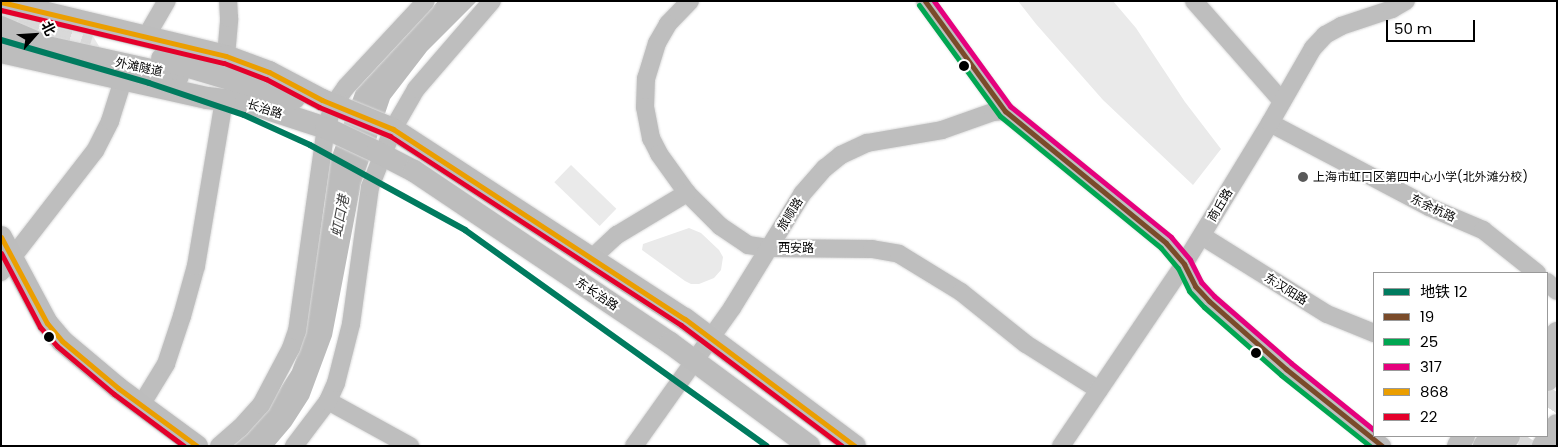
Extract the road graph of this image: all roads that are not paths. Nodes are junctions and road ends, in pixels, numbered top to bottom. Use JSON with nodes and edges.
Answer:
{"nodes":[{"id":1,"x":167,"y":1,"type":"edge"},
{"id":2,"x":228,"y":1,"type":"edge"},
{"id":3,"x":426,"y":1,"type":"edge"},
{"id":4,"x":492,"y":1,"type":"edge"},
{"id":5,"x":690,"y":1,"type":"edge"},
{"id":6,"x":924,"y":1,"type":"edge"},
{"id":7,"x":1194,"y":1,"type":"edge"},
{"id":8,"x":1406,"y":1,"type":"edge"},
{"id":9,"x":1,"y":2,"type":"edge"},
{"id":10,"x":1,"y":27,"type":"edge"},
{"id":11,"x":146,"y":35,"type":"junction"},
{"id":12,"x":91,"y":42,"type":"tunnel mouth"},
{"id":13,"x":1,"y":52,"type":"edge"},
{"id":14,"x":226,"y":56,"type":"junction"},
{"id":15,"x":123,"y":80,"type":"junction"},
{"id":16,"x":235,"y":101,"type":"junction"},
{"id":17,"x":1282,"y":101,"type":"junction"},
{"id":18,"x":341,"y":107,"type":"junction"},
{"id":19,"x":1005,"y":111,"type":"junction"},
{"id":20,"x":1270,"y":123,"type":"junction"},
{"id":21,"x":389,"y":128,"type":"junction"},
{"id":22,"x":332,"y":130,"type":"junction"},
{"id":23,"x":380,"y":153,"type":"junction"},
{"id":24,"x":687,"y":193,"type":"junction"},
{"id":25,"x":1202,"y":236,"type":"junction"},
{"id":26,"x":1,"y":237,"type":"edge"},
{"id":27,"x":770,"y":248,"type":"junction"},
{"id":28,"x":592,"y":258,"type":"junction"},
{"id":29,"x":1184,"y":264,"type":"junction"},
{"id":30,"x":7,"y":266,"type":"edge"},
{"id":31,"x":1536,"y":272,"type":"edge"},
{"id":32,"x":1373,"y":333,"type":"edge"},
{"id":33,"x":1557,"y":333,"type":"edge"},
{"id":34,"x":711,"y":338,"type":"junction"},
{"id":35,"x":1548,"y":347,"type":"edge"},
{"id":36,"x":695,"y":360,"type":"junction"},
{"id":37,"x":1557,"y":366,"type":"edge"},
{"id":38,"x":1548,"y":379,"type":"edge"},
{"id":39,"x":1099,"y":390,"type":"junction"},
{"id":40,"x":328,"y":400,"type":"junction"},
{"id":41,"x":141,"y":405,"type":"junction"},
{"id":42,"x":1557,"y":425,"type":"edge"},
{"id":43,"x":197,"y":446,"type":"edge"},
{"id":44,"x":219,"y":446,"type":"edge"},
{"id":45,"x":294,"y":446,"type":"edge"},
{"id":46,"x":410,"y":446,"type":"edge"},
{"id":47,"x":634,"y":446,"type":"edge"},
{"id":48,"x":810,"y":446,"type":"edge"},
{"id":49,"x":855,"y":446,"type":"edge"},
{"id":50,"x":1061,"y":446,"type":"edge"},
{"id":51,"x":1382,"y":446,"type":"edge"},
{"id":52,"x":1543,"y":446,"type":"edge"}],
"edges":[{"from":1,"to":11,"type":"street"},
{"from":2,"to":14,"type":"street"},
{"from":3,"to":18,"type":"street"},
{"from":4,"to":21,"type":"street"},
{"from":5,"to":24,"type":"street","name":"西安路"},
{"from":6,"to":19,"type":"street"},
{"from":7,"to":17,"type":"street"},
{"from":8,"to":17,"type":"street","name":"商丘路"},
{"from":9,"to":11,"type":"main road"},
{"from":10,"to":16,"type":"main road","name":"外滩隧道"},
{"from":11,"to":14,"type":"main road"},
{"from":12,"to":18,"type":"main road","name":"外滩隧道"},
{"from":13,"to":15,"type":"main road","name":"长治路"},
{"from":14,"to":18,"type":"main road"},
{"from":15,"to":16,"type":"main road","name":"长治路"},
{"from":15,"to":30,"type":"street"},
{"from":16,"to":22,"type":"main road","name":"长治路"},
{"from":16,"to":41,"type":"street"},
{"from":17,"to":20,"type":"street","name":"商丘路"},
{"from":18,"to":21,"type":"main road"},
{"from":18,"to":22,"type":"street"},
{"from":19,"to":27,"type":"street","name":"旅顺路"},
{"from":19,"to":29,"type":"street"},
{"from":20,"to":25,"type":"street","name":"商丘路"},
{"from":20,"to":31,"type":"street","name":"东余杭路"},
{"from":21,"to":23,"type":"street"},
{"from":21,"to":28,"type":"main road"},
{"from":22,"to":23,"type":"main road","name":"长治路"},
{"from":22,"to":44,"type":"street"},
{"from":23,"to":36,"type":"main road","name":"东长治路"},
{"from":23,"to":40,"type":"street"},
{"from":24,"to":27,"type":"street","name":"西安路"},
{"from":24,"to":28,"type":"street"},
{"from":25,"to":29,"type":"street","name":"商丘路"},
{"from":25,"to":32,"type":"street","name":"东汉阳路"},
{"from":26,"to":30,"type":"main road"},
{"from":27,"to":34,"type":"street","name":"旅顺路"},
{"from":27,"to":39,"type":"street","name":"西安路"},
{"from":28,"to":34,"type":"main road"},
{"from":29,"to":39,"type":"street","name":"商丘路"},
{"from":29,"to":51,"type":"street"},
{"from":30,"to":41,"type":"main road"},
{"from":33,"to":35,"type":"main road"},
{"from":34,"to":36,"type":"street","name":"旅顺路"},
{"from":34,"to":49,"type":"main road"},
{"from":36,"to":47,"type":"street","name":"旅顺路"},
{"from":36,"to":48,"type":"main road","name":"东长治路"},
{"from":37,"to":38,"type":"main road"},
{"from":39,"to":50,"type":"street","name":"商丘路"},
{"from":40,"to":45,"type":"street"},
{"from":40,"to":46,"type":"street"},
{"from":41,"to":43,"type":"main road"},
{"from":42,"to":52,"type":"main road"}]}
